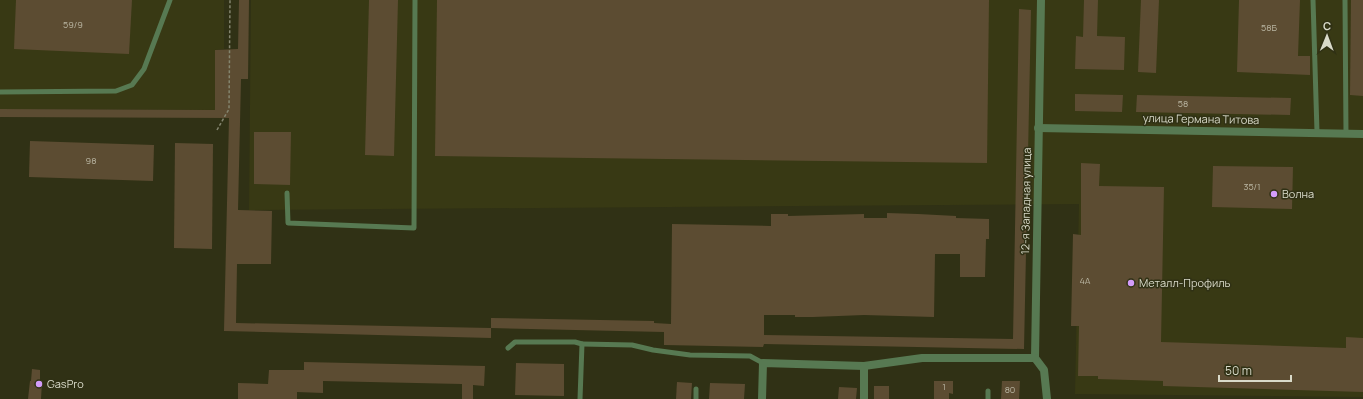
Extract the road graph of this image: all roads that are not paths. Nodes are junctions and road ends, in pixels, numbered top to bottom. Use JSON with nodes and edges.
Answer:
{"nodes":[{"id":1,"x":170,"y":0,"type":"edge"},
{"id":2,"x":415,"y":0,"type":"edge"},
{"id":3,"x":1041,"y":0,"type":"edge"},
{"id":4,"x":1313,"y":0,"type":"edge"},
{"id":5,"x":1345,"y":0,"type":"edge"},
{"id":6,"x":0,"y":92,"type":"edge"},
{"id":7,"x":1038,"y":128,"type":"junction"},
{"id":8,"x":1317,"y":132,"type":"junction"},
{"id":9,"x":1346,"y":133,"type":"junction"},
{"id":10,"x":1363,"y":134,"type":"edge"},
{"id":11,"x":287,"y":193,"type":"dead end"},
{"id":12,"x":582,"y":344,"type":"junction"},
{"id":13,"x":508,"y":348,"type":"dead end"},
{"id":14,"x":1035,"y":358,"type":"junction"},
{"id":15,"x":763,"y":364,"type":"junction"},
{"id":16,"x":864,"y":366,"type":"junction"},
{"id":17,"x":696,"y":389,"type":"dead end"},
{"id":18,"x":988,"y":391,"type":"dead end"},
{"id":19,"x":580,"y":399,"type":"edge"},
{"id":20,"x":696,"y":399,"type":"edge"},
{"id":21,"x":762,"y":399,"type":"edge"},
{"id":22,"x":864,"y":399,"type":"edge"},
{"id":23,"x":988,"y":399,"type":"edge"},
{"id":24,"x":1047,"y":399,"type":"edge"}],
"edges":[{"from":1,"to":6,"type":"lane"},
{"from":2,"to":11,"type":"lane"},
{"from":3,"to":7,"type":"street","name":"12-я Западная улица"},
{"from":4,"to":8,"type":"lane"},
{"from":5,"to":9,"type":"lane"},
{"from":7,"to":8,"type":"street","name":"улица Германа Титова"},
{"from":7,"to":14,"type":"street","name":"12-я Западная улица"},
{"from":8,"to":9,"type":"street","name":"улица Германа Титова"},
{"from":9,"to":10,"type":"street","name":"улица Германа Титова"},
{"from":12,"to":13,"type":"lane"},
{"from":12,"to":15,"type":"lane"},
{"from":12,"to":19,"type":"lane"},
{"from":14,"to":16,"type":"street"},
{"from":14,"to":24,"type":"street"},
{"from":15,"to":16,"type":"street"},
{"from":15,"to":21,"type":"street"},
{"from":16,"to":22,"type":"street"},
{"from":17,"to":20,"type":"lane"},
{"from":18,"to":23,"type":"lane"}]}
